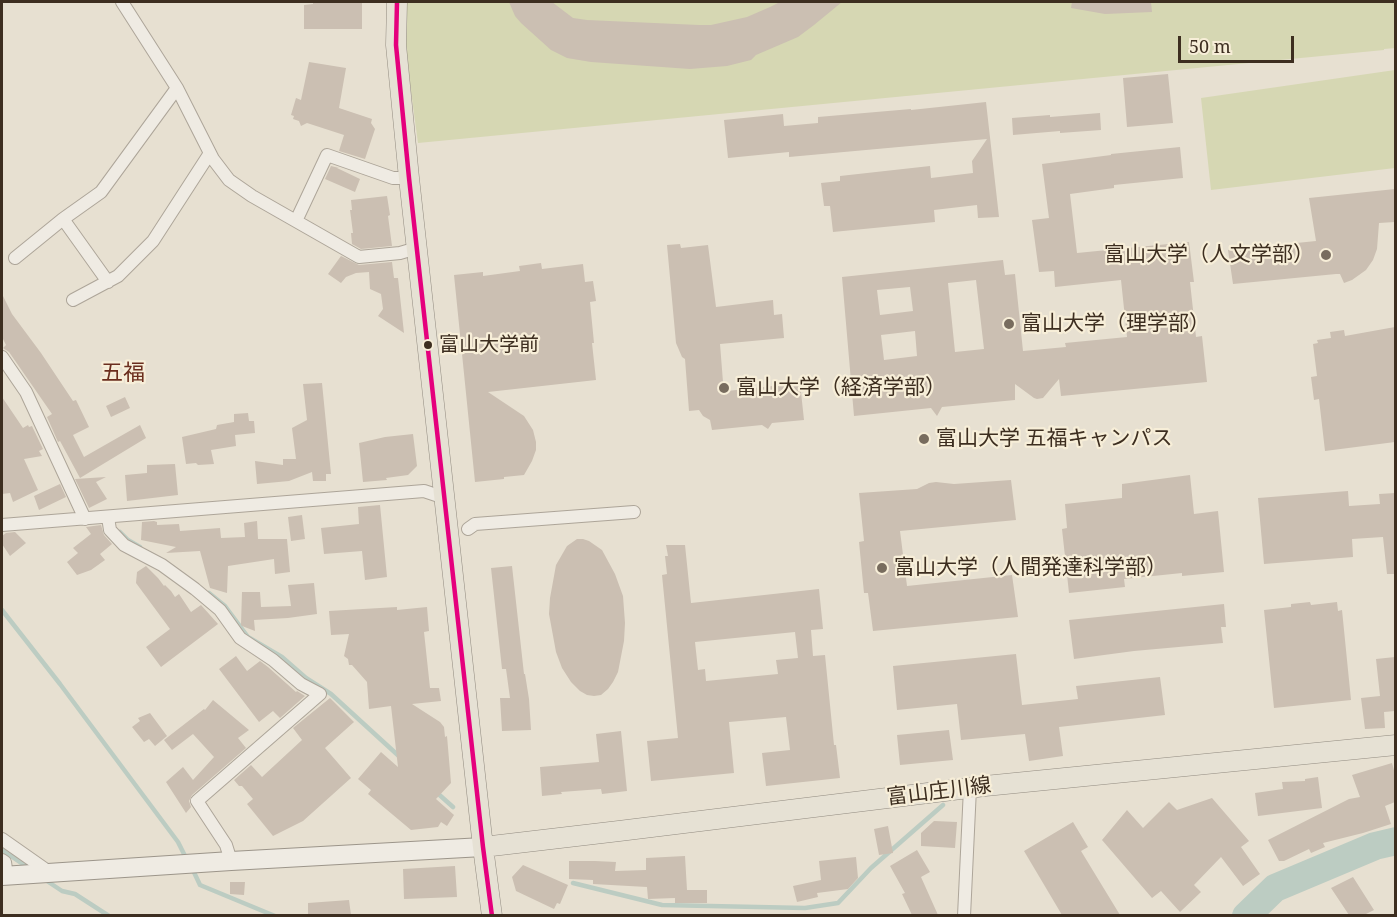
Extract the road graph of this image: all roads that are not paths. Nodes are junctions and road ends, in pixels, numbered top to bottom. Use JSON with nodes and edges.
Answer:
{"nodes":[{"id":1,"x":122,"y":2,"type":"edge"},
{"id":2,"x":386,"y":2,"type":"edge"},
{"id":3,"x":397,"y":2,"type":"edge"},
{"id":4,"x":396,"y":45,"type":"junction"},
{"id":5,"x":177,"y":88,"type":"junction"},
{"id":6,"x":210,"y":153,"type":"junction"},
{"id":7,"x":408,"y":168,"type":"junction"},
{"id":8,"x":63,"y":219,"type":"junction"},
{"id":9,"x":296,"y":221,"type":"junction"},
{"id":10,"x":417,"y":249,"type":"junction"},
{"id":11,"x":15,"y":258,"type":"dead end"},
{"id":12,"x":108,"y":282,"type":"junction"},
{"id":13,"x":73,"y":300,"type":"dead end"},
{"id":14,"x":2,"y":357,"type":"edge"},
{"id":15,"x":445,"y":498,"type":"junction"},
{"id":16,"x":634,"y":512,"type":"dead end"},
{"id":17,"x":108,"y":517,"type":"junction"},
{"id":18,"x":85,"y":519,"type":"junction"},
{"id":19,"x":2,"y":525,"type":"edge"},
{"id":20,"x":468,"y":529,"type":"dead end"},
{"id":21,"x":1395,"y":745,"type":"edge"},
{"id":22,"x":970,"y":788,"type":"junction"},
{"id":23,"x":2,"y":839,"type":"edge"},
{"id":24,"x":483,"y":847,"type":"junction"},
{"id":25,"x":231,"y":861,"type":"junction"},
{"id":26,"x":8,"y":871,"type":"edge"},
{"id":27,"x":48,"y":872,"type":"junction"},
{"id":28,"x":492,"y":915,"type":"edge"},
{"id":29,"x":964,"y":915,"type":"edge"}],
"edges":[{"from":1,"to":5,"type":"street"},
{"from":2,"to":4,"type":"main road"},
{"from":3,"to":4,"type":"main road"},
{"from":4,"to":7,"type":"main road"},
{"from":5,"to":6,"type":"street"},
{"from":5,"to":8,"type":"street"},
{"from":6,"to":9,"type":"street"},
{"from":6,"to":12,"type":"street"},
{"from":7,"to":9,"type":"street"},
{"from":7,"to":10,"type":"main road"},
{"from":8,"to":11,"type":"street"},
{"from":8,"to":12,"type":"street"},
{"from":9,"to":10,"type":"street"},
{"from":10,"to":15,"type":"main road"},
{"from":12,"to":13,"type":"street"},
{"from":14,"to":18,"type":"street"},
{"from":15,"to":17,"type":"street"},
{"from":15,"to":24,"type":"main road"},
{"from":16,"to":20,"type":"street"},
{"from":17,"to":18,"type":"street"},
{"from":17,"to":25,"type":"street"},
{"from":18,"to":19,"type":"street"},
{"from":21,"to":22,"type":"main road","name":"富山庄川線"},
{"from":22,"to":24,"type":"main road","name":"富山庄川線"},
{"from":22,"to":29,"type":"street"},
{"from":23,"to":27,"type":"street"},
{"from":24,"to":25,"type":"street"},
{"from":24,"to":28,"type":"main road"},
{"from":25,"to":27,"type":"street"},
{"from":26,"to":27,"type":"street"}]}
